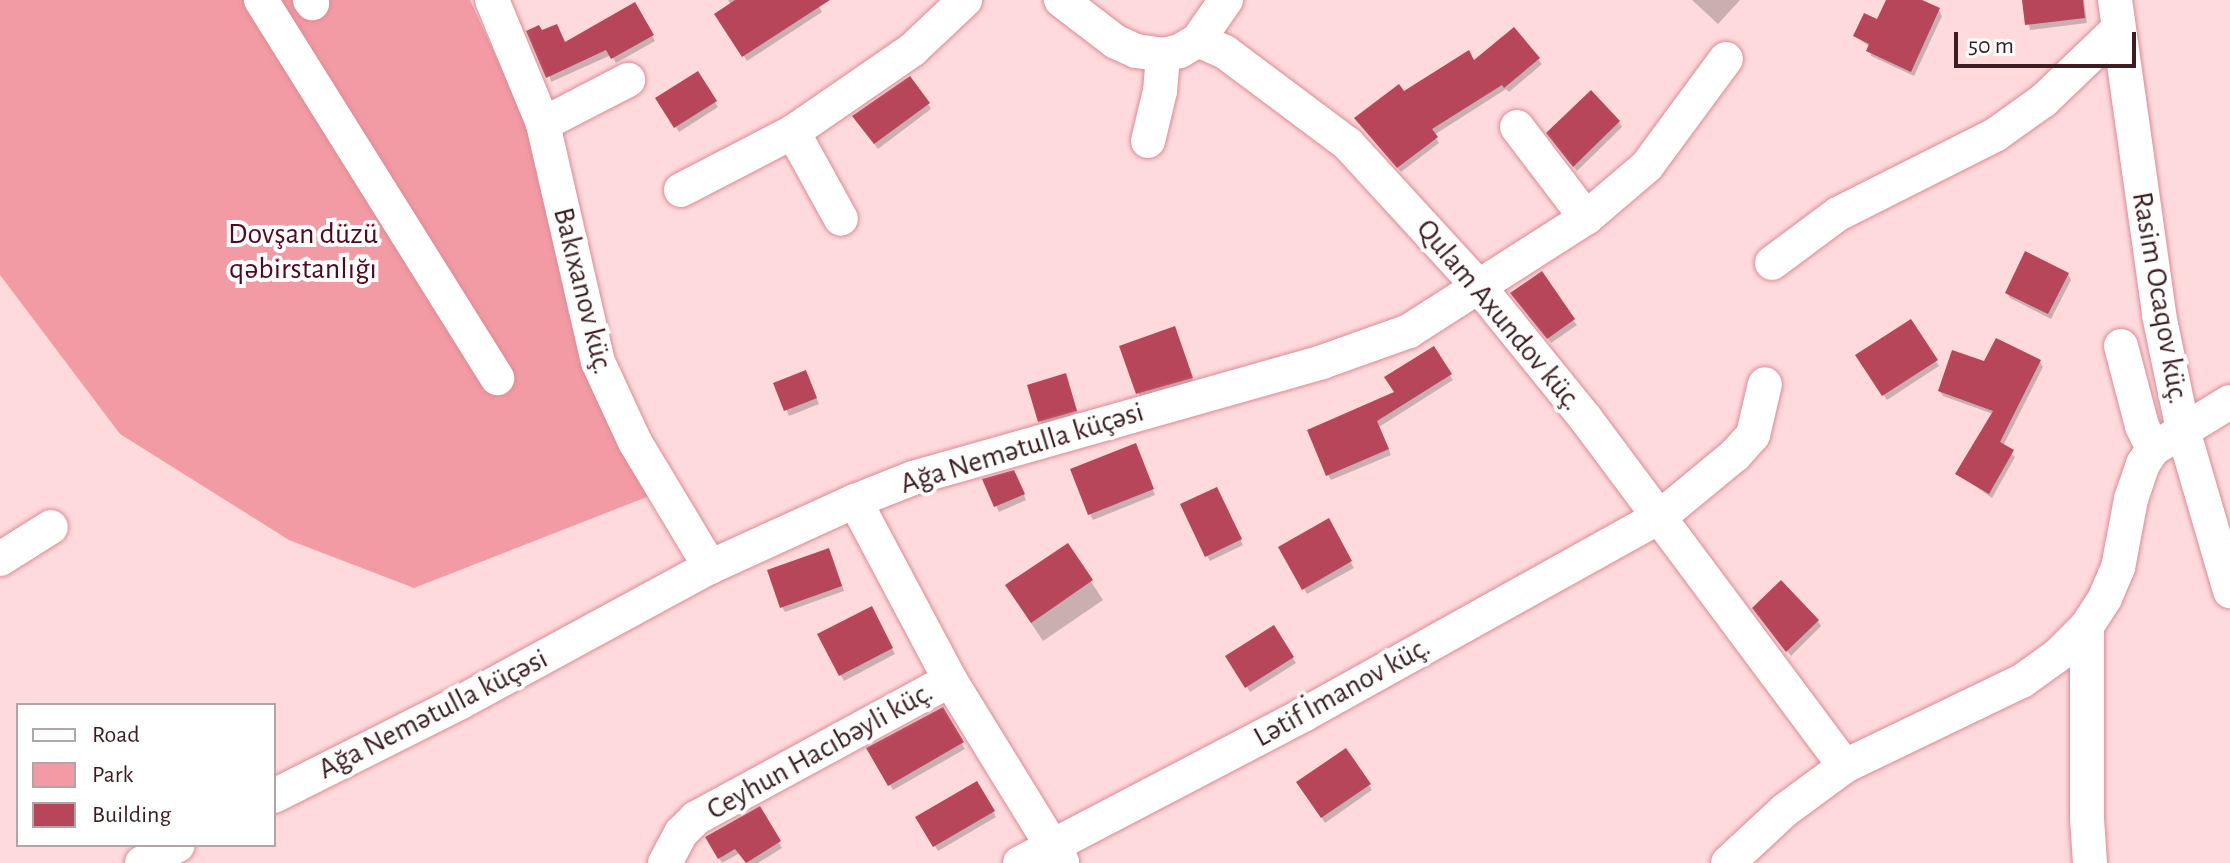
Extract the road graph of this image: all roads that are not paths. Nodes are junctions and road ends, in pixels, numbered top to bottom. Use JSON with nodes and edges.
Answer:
{"nodes":[{"id":1,"x":261,"y":0,"type":"edge"},
{"id":2,"x":492,"y":0,"type":"edge"},
{"id":3,"x":965,"y":0,"type":"edge"},
{"id":4,"x":1061,"y":0,"type":"edge"},
{"id":5,"x":1226,"y":0,"type":"edge"},
{"id":6,"x":2117,"y":15,"type":"edge"},
{"id":7,"x":1198,"y":40,"type":"junction"},
{"id":8,"x":1163,"y":55,"type":"junction"},
{"id":9,"x":1726,"y":59,"type":"dead end"},
{"id":10,"x":628,"y":80,"type":"dead end"},
{"id":11,"x":543,"y":124,"type":"junction"},
{"id":12,"x":1517,"y":127,"type":"dead end"},
{"id":13,"x":793,"y":132,"type":"junction"},
{"id":14,"x":1148,"y":141,"type":"dead end"},
{"id":15,"x":681,"y":190,"type":"dead end"},
{"id":16,"x":1586,"y":218,"type":"junction"},
{"id":17,"x":841,"y":219,"type":"dead end"},
{"id":18,"x":1772,"y":263,"type":"dead end"},
{"id":19,"x":1480,"y":288,"type":"junction"},
{"id":20,"x":2121,"y":346,"type":"dead end"},
{"id":21,"x":497,"y":378,"type":"dead end"},
{"id":22,"x":1765,"y":384,"type":"dead end"},
{"id":23,"x":2230,"y":402,"type":"edge"},
{"id":24,"x":2183,"y":430,"type":"junction"},
{"id":25,"x":2153,"y":449,"type":"junction"},
{"id":26,"x":855,"y":501,"type":"junction"},
{"id":27,"x":1661,"y":516,"type":"junction"},
{"id":28,"x":51,"y":527,"type":"dead end"},
{"id":29,"x":0,"y":559,"type":"edge"},
{"id":30,"x":710,"y":567,"type":"junction"},
{"id":31,"x":2230,"y":591,"type":"edge"},
{"id":32,"x":2087,"y":626,"type":"junction"},
{"id":33,"x":950,"y":680,"type":"junction"},
{"id":34,"x":1845,"y":766,"type":"junction"},
{"id":35,"x":276,"y":795,"type":"edge"},
{"id":36,"x":174,"y":847,"type":"edge"},
{"id":37,"x":1057,"y":854,"type":"edge"},
{"id":38,"x":142,"y":863,"type":"edge"},
{"id":39,"x":665,"y":863,"type":"edge"},
{"id":40,"x":1020,"y":863,"type":"edge"},
{"id":41,"x":1728,"y":863,"type":"edge"},
{"id":42,"x":2090,"y":863,"type":"edge"}],
"edges":[{"from":1,"to":21,"type":"street"},
{"from":2,"to":11,"type":"street","name":"Bakıxanov küç."},
{"from":3,"to":13,"type":"street"},
{"from":4,"to":8,"type":"street"},
{"from":5,"to":7,"type":"street"},
{"from":6,"to":18,"type":"street"},
{"from":6,"to":24,"type":"street","name":"Rasim Ocaqov küç."},
{"from":7,"to":8,"type":"street"},
{"from":7,"to":19,"type":"street","name":"Qulam Axundov küç."},
{"from":8,"to":14,"type":"street"},
{"from":9,"to":16,"type":"street","name":"Ağa Nemətulla küçəsi"},
{"from":10,"to":11,"type":"street"},
{"from":11,"to":30,"type":"street","name":"Bakıxanov küç."},
{"from":12,"to":16,"type":"street"},
{"from":13,"to":15,"type":"street"},
{"from":13,"to":17,"type":"street"},
{"from":16,"to":19,"type":"street","name":"Ağa Nemətulla küçəsi"},
{"from":19,"to":26,"type":"street","name":"Ağa Nemətulla küçəsi"},
{"from":19,"to":27,"type":"street","name":"Qulam Axundov küç."},
{"from":20,"to":25,"type":"street"},
{"from":22,"to":27,"type":"street","name":"Lətif İmanov küç."},
{"from":23,"to":24,"type":"street"},
{"from":24,"to":25,"type":"street"},
{"from":24,"to":31,"type":"street","name":"Rasim Ocaqov küç."},
{"from":25,"to":32,"type":"street"},
{"from":26,"to":30,"type":"street","name":"Ağa Nemətulla küçəsi"},
{"from":26,"to":33,"type":"street"},
{"from":27,"to":34,"type":"street","name":"Qulam Axundov küç."},
{"from":27,"to":37,"type":"street","name":"Lətif İmanov küç."},
{"from":28,"to":29,"type":"street"},
{"from":30,"to":35,"type":"street","name":"Ağa Nemətulla küçəsi"},
{"from":32,"to":34,"type":"street"},
{"from":32,"to":42,"type":"street"},
{"from":33,"to":37,"type":"street"},
{"from":33,"to":39,"type":"street","name":"Ceyhun Hacıbəyli küç."},
{"from":34,"to":41,"type":"street"},
{"from":36,"to":38,"type":"street"},
{"from":37,"to":40,"type":"street","name":"Lətif İmanov küç."}]}
